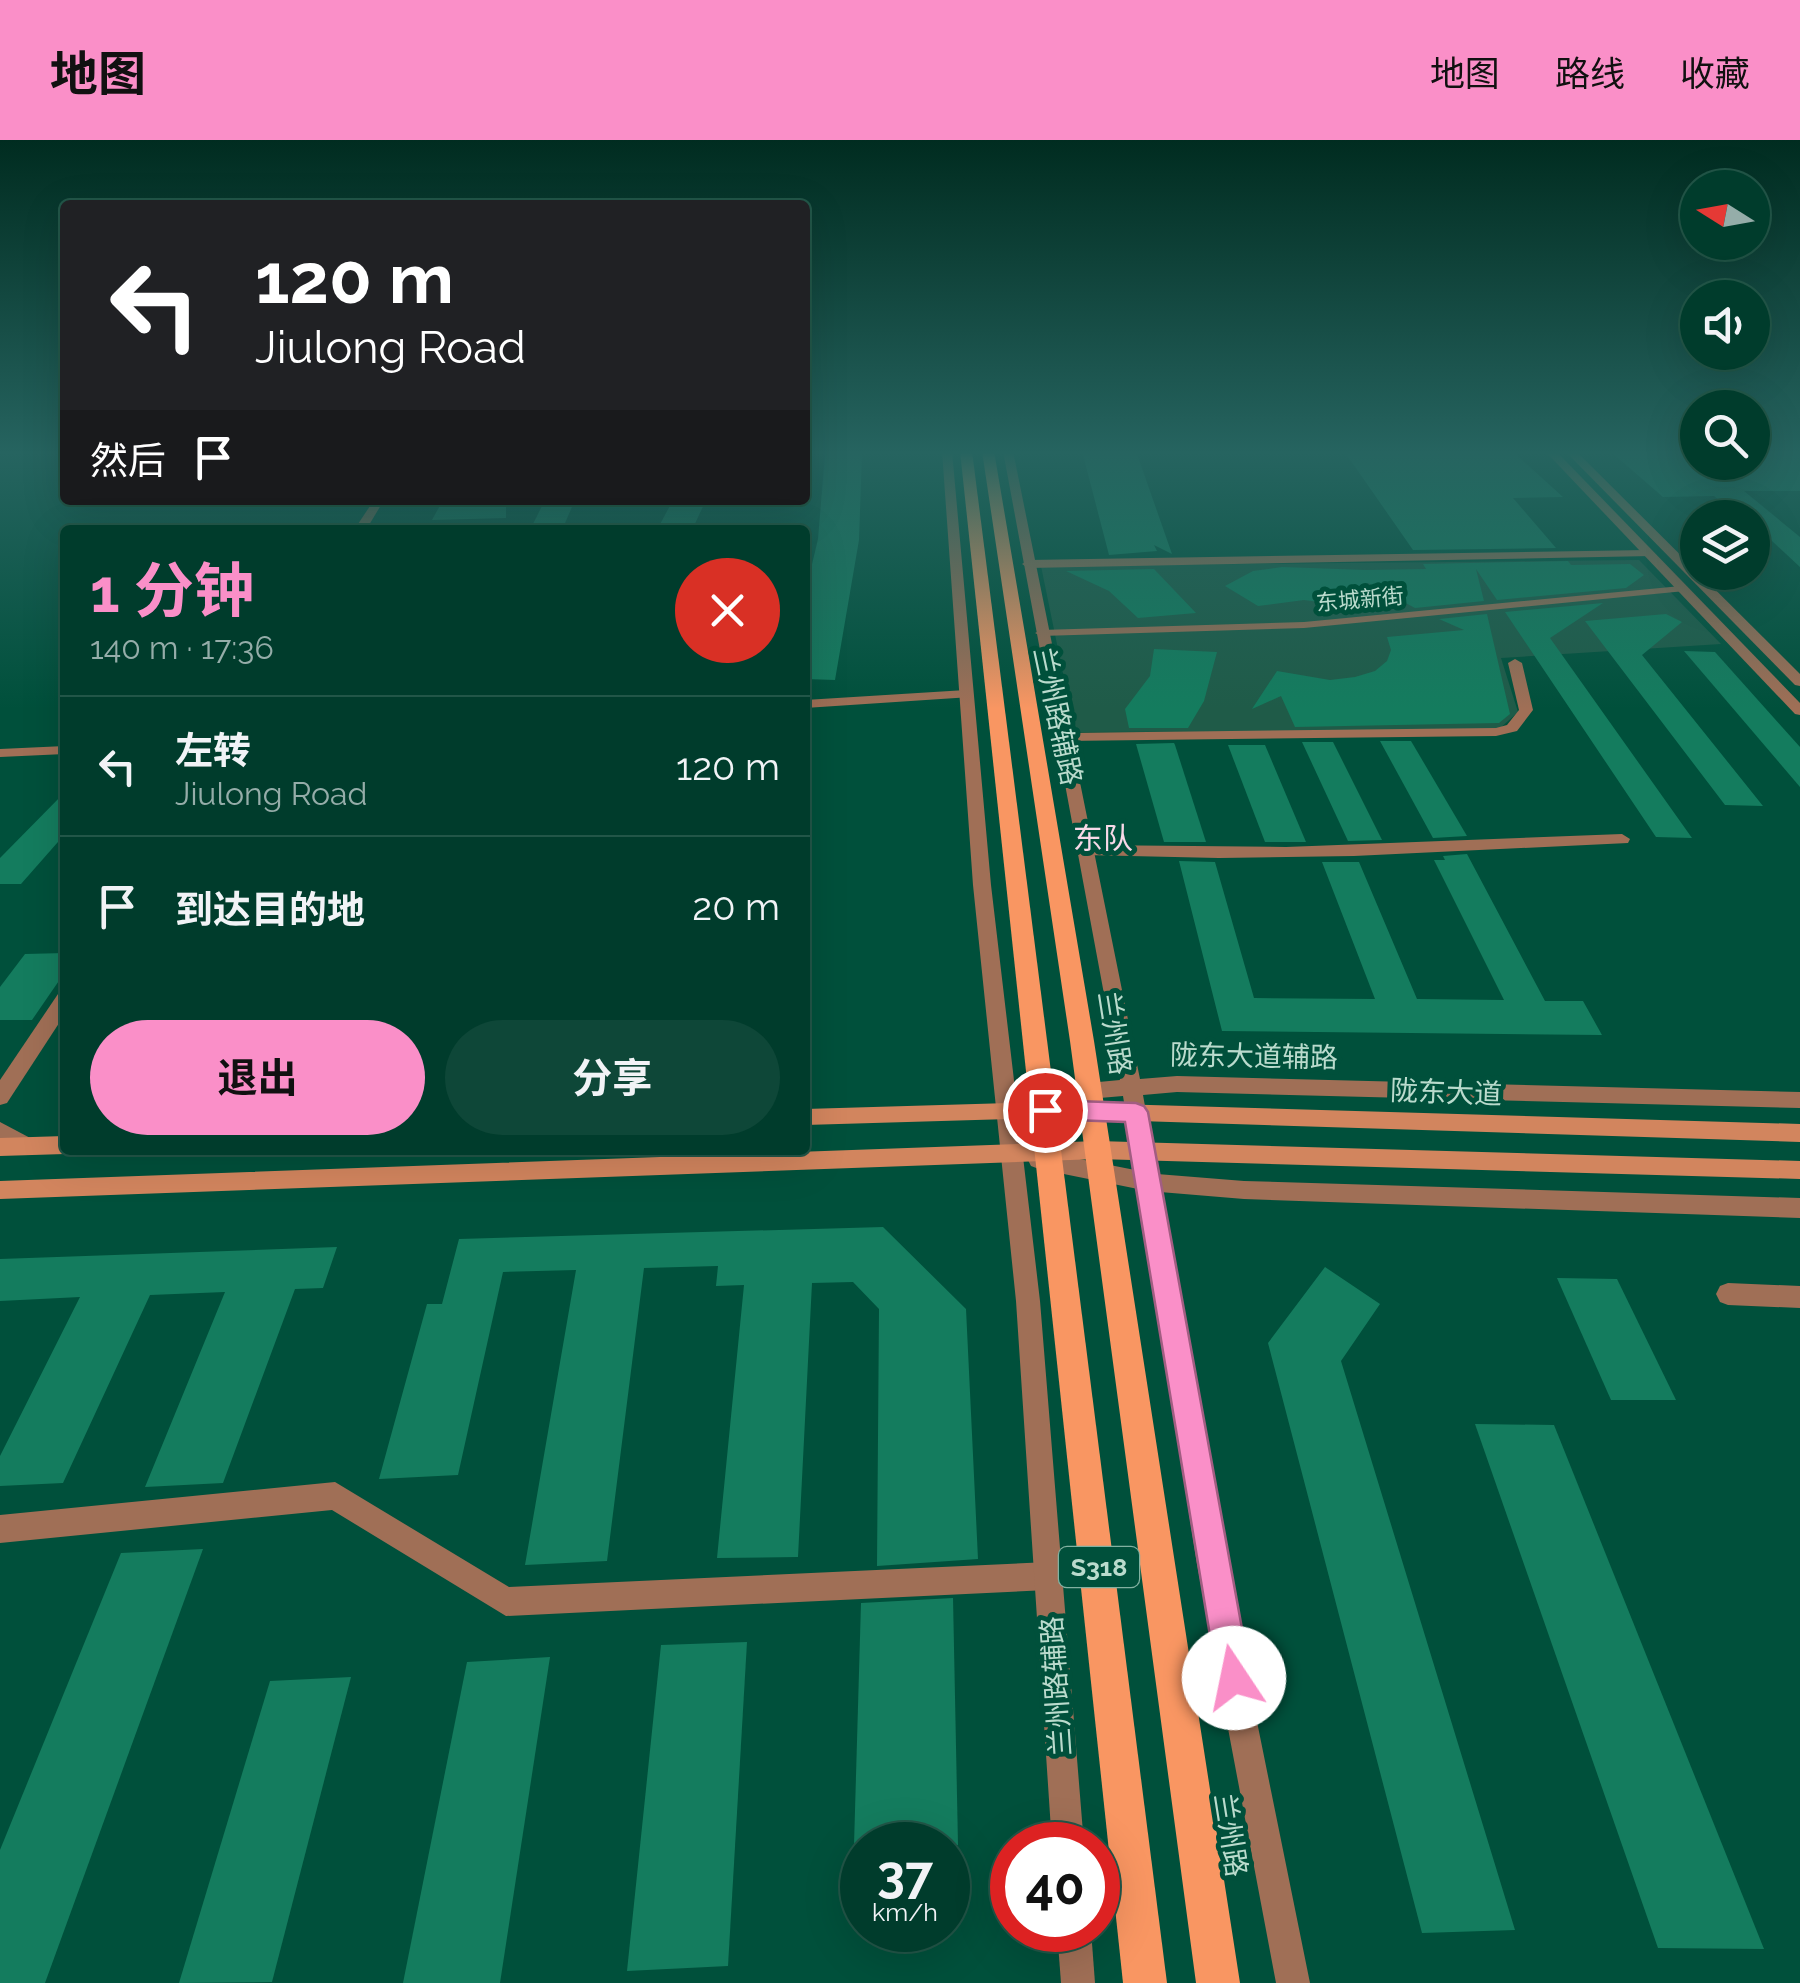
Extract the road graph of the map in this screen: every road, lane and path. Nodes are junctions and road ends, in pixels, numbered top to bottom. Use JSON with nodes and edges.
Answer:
{"nodes":[{"id":1,"x":954,"y":537,"type":"edge"},
{"id":2,"x":976,"y":537,"type":"edge"},
{"id":3,"x":1001,"y":537,"type":"edge"},
{"id":4,"x":1023,"y":537,"type":"edge"},
{"id":5,"x":1632,"y":537,"type":"edge"},
{"id":6,"x":1655,"y":537,"type":"edge"},
{"id":7,"x":1648,"y":554,"type":"junction"},
{"id":8,"x":1028,"y":564,"type":"junction"},
{"id":9,"x":1680,"y":588,"type":"edge"},
{"id":10,"x":1682,"y":590,"type":"joint"},
{"id":11,"x":1041,"y":634,"type":"junction"},
{"id":12,"x":1515,"y":663,"type":"dead end"},
{"id":13,"x":1800,"y":682,"type":"edge"},
{"id":14,"x":966,"y":694,"type":"junction"},
{"id":15,"x":810,"y":704,"type":"edge"},
{"id":16,"x":1800,"y":711,"type":"edge"},
{"id":17,"x":1064,"y":737,"type":"junction"},
{"id":18,"x":60,"y":750,"type":"edge"},
{"id":19,"x":0,"y":753,"type":"edge"},
{"id":20,"x":1622,"y":839,"type":"dead end"},
{"id":21,"x":1085,"y":850,"type":"junction"},
{"id":22,"x":60,"y":989,"type":"edge"},
{"id":23,"x":60,"y":1007,"type":"edge"},
{"id":24,"x":0,"y":1077,"type":"edge"},
{"id":25,"x":1131,"y":1086,"type":"junction"},
{"id":26,"x":0,"y":1097,"type":"edge"},
{"id":27,"x":1800,"y":1100,"type":"edge"},
{"id":28,"x":1090,"y":1101,"type":"junction"},
{"id":29,"x":1044,"y":1105,"type":"junction"},
{"id":30,"x":1009,"y":1110,"type":"junction"},
{"id":31,"x":1136,"y":1112,"type":"junction"},
{"id":32,"x":810,"y":1117,"type":"edge"},
{"id":33,"x":0,"y":1132,"type":"edge"},
{"id":34,"x":1800,"y":1133,"type":"edge"},
{"id":35,"x":60,"y":1145,"type":"edge"},
{"id":36,"x":26,"y":1146,"type":"junction"},
{"id":37,"x":0,"y":1147,"type":"edge"},
{"id":38,"x":1142,"y":1150,"type":"junction"},
{"id":39,"x":1013,"y":1152,"type":"junction"},
{"id":40,"x":1051,"y":1157,"type":"junction"},
{"id":41,"x":1098,"y":1162,"type":"junction"},
{"id":42,"x":1800,"y":1170,"type":"edge"},
{"id":43,"x":1147,"y":1182,"type":"junction"},
{"id":44,"x":0,"y":1190,"type":"edge"},
{"id":45,"x":1800,"y":1208,"type":"edge"},
{"id":46,"x":1728,"y":1294,"type":"dead end"},
{"id":47,"x":1800,"y":1296,"type":"edge"},
{"id":48,"x":0,"y":1529,"type":"edge"},
{"id":49,"x":1048,"y":1576,"type":"junction"},
{"id":50,"x":1066,"y":1822,"type":"edge"},
{"id":51,"x":1076,"y":1952,"type":"edge"},
{"id":52,"x":1078,"y":1983,"type":"edge"},
{"id":53,"x":1145,"y":1983,"type":"edge"},
{"id":54,"x":1218,"y":1983,"type":"edge"},
{"id":55,"x":1293,"y":1983,"type":"edge"}],
"edges":[{"from":1,"to":14,"type":"street","name":"兰州路辅路"},
{"from":2,"to":29,"type":"main road","number":"S318"},
{"from":3,"to":28,"type":"main road","name":"兰州路","number":"S318"},
{"from":4,"to":8,"type":"street","name":"兰州路辅路"},
{"from":5,"to":7,"type":"street"},
{"from":6,"to":13,"type":"street"},
{"from":7,"to":8,"type":"street"},
{"from":7,"to":9,"type":"street"},
{"from":8,"to":11,"type":"street","name":"兰州路辅路"},
{"from":10,"to":11,"type":"street","name":"东城新街"},
{"from":10,"to":16,"type":"street"},
{"from":11,"to":17,"type":"street","name":"兰州路辅路"},
{"from":12,"to":17,"type":"street"},
{"from":14,"to":15,"type":"street"},
{"from":14,"to":30,"type":"street","name":"兰州路辅路"},
{"from":17,"to":21,"type":"street","name":"兰州路辅路"},
{"from":18,"to":19,"type":"street"},
{"from":20,"to":21,"type":"street"},
{"from":21,"to":25,"type":"street","name":"兰州路辅路"},
{"from":22,"to":24,"type":"street"},
{"from":23,"to":26,"type":"street"},
{"from":25,"to":27,"type":"street","name":"陇东大道辅路"},
{"from":25,"to":28,"type":"street","name":"陇东大道辅路"},
{"from":25,"to":31,"type":"street","name":"兰州路辅路"},
{"from":28,"to":29,"type":"main road","name":"陇东大道"},
{"from":28,"to":31,"type":"main road","name":"陇东大道"},
{"from":28,"to":41,"type":"main road","name":"兰州路","number":"S318"},
{"from":29,"to":30,"type":"main road","name":"陇东大道"},
{"from":29,"to":40,"type":"main road","number":"S318"},
{"from":30,"to":32,"type":"main road","name":"陇东大道"},
{"from":30,"to":39,"type":"street","name":"兰州路辅路"},
{"from":31,"to":34,"type":"main road","name":"陇东大道"},
{"from":31,"to":38,"type":"street","name":"兰州路辅路"},
{"from":33,"to":36,"type":"street"},
{"from":35,"to":36,"type":"main road"},
{"from":36,"to":37,"type":"main road"},
{"from":38,"to":41,"type":"main road"},
{"from":38,"to":42,"type":"main road"},
{"from":38,"to":43,"type":"street","name":"兰州路辅路"},
{"from":39,"to":40,"type":"street"},
{"from":39,"to":44,"type":"main road"},
{"from":39,"to":49,"type":"street","name":"兰州路辅路"},
{"from":40,"to":41,"type":"street"},
{"from":40,"to":53,"type":"main road","number":"S318"},
{"from":41,"to":43,"type":"street"},
{"from":41,"to":54,"type":"main road","name":"兰州路","number":"S318"},
{"from":43,"to":45,"type":"street"},
{"from":43,"to":55,"type":"street","name":"兰州路辅路"},
{"from":46,"to":47,"type":"street"},
{"from":48,"to":49,"type":"street"},
{"from":49,"to":50,"type":"street","name":"兰州路辅路"},
{"from":51,"to":52,"type":"street"}]}
